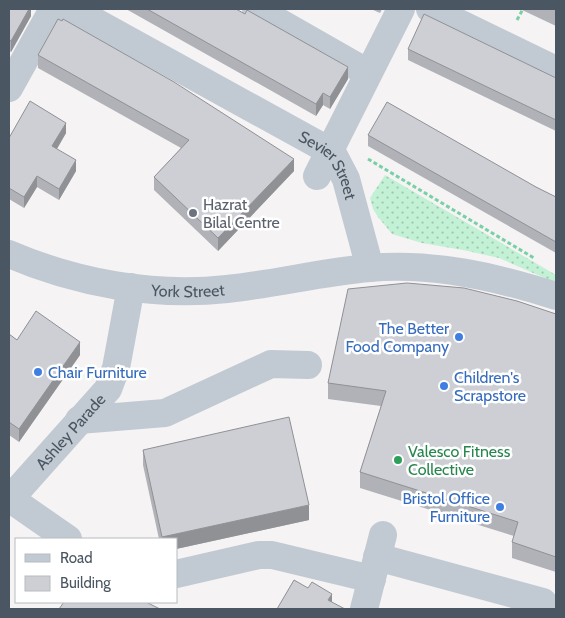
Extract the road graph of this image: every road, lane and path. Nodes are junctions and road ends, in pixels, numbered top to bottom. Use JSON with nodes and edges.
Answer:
{"nodes":[{"id":1,"x":54,"y":9,"type":"edge"},
{"id":2,"x":72,"y":9,"type":"edge"},
{"id":3,"x":256,"y":9,"type":"edge"},
{"id":4,"x":401,"y":9,"type":"edge"},
{"id":5,"x":430,"y":9,"type":"edge"},
{"id":6,"x":556,"y":70,"type":"edge"},
{"id":7,"x":368,"y":73,"type":"junction"},
{"id":8,"x":9,"y":88,"type":"edge"},
{"id":9,"x":331,"y":145,"type":"junction"},
{"id":10,"x":317,"y":176,"type":"dead end"},
{"id":11,"x":9,"y":254,"type":"edge"},
{"id":12,"x":539,"y":261,"type":"dead end"},
{"id":13,"x":370,"y":268,"type":"junction"},
{"id":14,"x":131,"y":287,"type":"junction"},
{"id":15,"x":556,"y":296,"type":"edge"},
{"id":16,"x":308,"y":366,"type":"dead end"},
{"id":17,"x":80,"y":420,"type":"junction"},
{"id":18,"x":9,"y":499,"type":"edge"},
{"id":19,"x":67,"y":538,"type":"edge"},
{"id":20,"x":377,"y":557,"type":"junction"},
{"id":21,"x":178,"y":574,"type":"edge"},
{"id":22,"x":543,"y":602,"type":"dead end"},
{"id":23,"x":364,"y":609,"type":"edge"}],
"edges":[{"from":1,"to":8,"type":"street"},
{"from":2,"to":9,"type":"street","name":"Sevier Street"},
{"from":3,"to":7,"type":"street"},
{"from":4,"to":7,"type":"street"},
{"from":5,"to":6,"type":"street"},
{"from":7,"to":9,"type":"street"},
{"from":9,"to":10,"type":"street"},
{"from":9,"to":12,"type":"path"},
{"from":9,"to":13,"type":"street","name":"Sevier Street"},
{"from":11,"to":14,"type":"street","name":"York Street"},
{"from":13,"to":14,"type":"street","name":"York Street"},
{"from":13,"to":15,"type":"street"},
{"from":14,"to":17,"type":"street","name":"Ashley Parade"},
{"from":16,"to":17,"type":"street"},
{"from":17,"to":18,"type":"street","name":"Ashley Parade"},
{"from":18,"to":19,"type":"street","name":"Ashley Parade"},
{"from":20,"to":21,"type":"street"},
{"from":20,"to":22,"type":"street"},
{"from":20,"to":23,"type":"street"}]}
